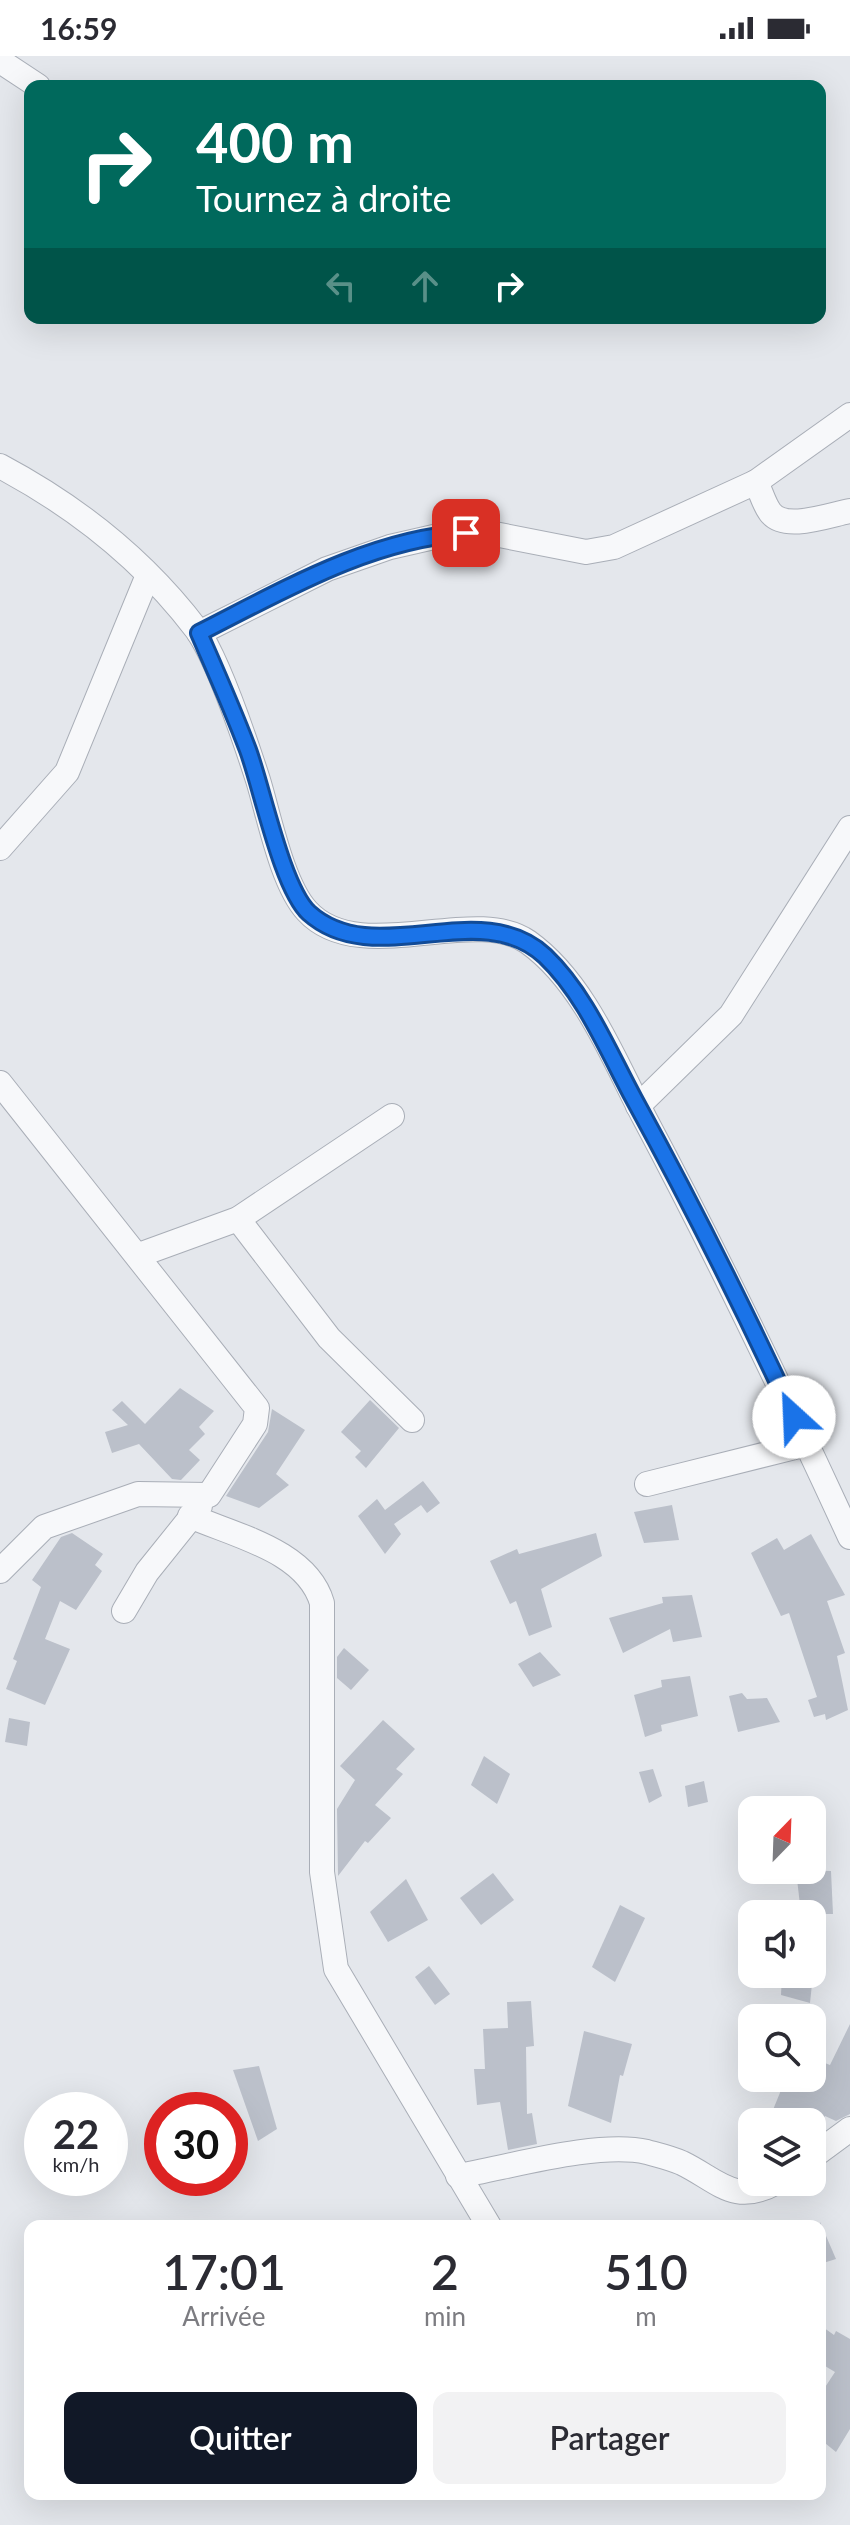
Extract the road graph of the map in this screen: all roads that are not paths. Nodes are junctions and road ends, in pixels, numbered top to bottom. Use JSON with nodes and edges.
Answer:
{"nodes":[{"id":1,"x":0,"y":61,"type":"edge"},
{"id":2,"x":29,"y":80,"type":"edge"},
{"id":3,"x":850,"y":415,"type":"edge"},
{"id":4,"x":0,"y":466,"type":"edge"},
{"id":5,"x":756,"y":482,"type":"junction"},
{"id":6,"x":850,"y":511,"type":"edge"},
{"id":7,"x":148,"y":575,"type":"junction"},
{"id":8,"x":199,"y":633,"type":"junction"},
{"id":9,"x":850,"y":828,"type":"edge"},
{"id":10,"x":0,"y":848,"type":"edge"},
{"id":11,"x":0,"y":1083,"type":"edge"},
{"id":12,"x":638,"y":1106,"type":"junction"},
{"id":13,"x":392,"y":1116,"type":"dead end"},
{"id":14,"x":238,"y":1219,"type":"junction"},
{"id":15,"x":139,"y":1255,"type":"junction"},
{"id":16,"x":412,"y":1420,"type":"dead end"},
{"id":17,"x":807,"y":1444,"type":"junction"},
{"id":18,"x":647,"y":1484,"type":"dead end"},
{"id":19,"x":209,"y":1495,"type":"junction"},
{"id":20,"x":190,"y":1516,"type":"junction"},
{"id":21,"x":850,"y":1537,"type":"edge"},
{"id":22,"x":0,"y":1571,"type":"edge"},
{"id":23,"x":124,"y":1611,"type":"dead end"},
{"id":24,"x":850,"y":2129,"type":"edge"},
{"id":25,"x":826,"y":2147,"type":"edge"},
{"id":26,"x":458,"y":2176,"type":"junction"},
{"id":27,"x":738,"y":2193,"type":"edge"},
{"id":28,"x":485,"y":2220,"type":"edge"}],
"edges":[{"from":1,"to":2,"type":"street"},
{"from":3,"to":5,"type":"street"},
{"from":4,"to":7,"type":"street"},
{"from":5,"to":6,"type":"street"},
{"from":5,"to":8,"type":"street"},
{"from":7,"to":8,"type":"street"},
{"from":7,"to":10,"type":"street"},
{"from":8,"to":12,"type":"street"},
{"from":9,"to":12,"type":"street"},
{"from":11,"to":15,"type":"street"},
{"from":12,"to":17,"type":"street"},
{"from":13,"to":14,"type":"street"},
{"from":14,"to":15,"type":"street"},
{"from":14,"to":16,"type":"street"},
{"from":15,"to":19,"type":"street"},
{"from":17,"to":18,"type":"street"},
{"from":17,"to":21,"type":"street"},
{"from":19,"to":20,"type":"street"},
{"from":19,"to":22,"type":"street"},
{"from":20,"to":23,"type":"street"},
{"from":20,"to":26,"type":"street"},
{"from":24,"to":25,"type":"street"},
{"from":26,"to":27,"type":"street"},
{"from":26,"to":28,"type":"street"}]}
